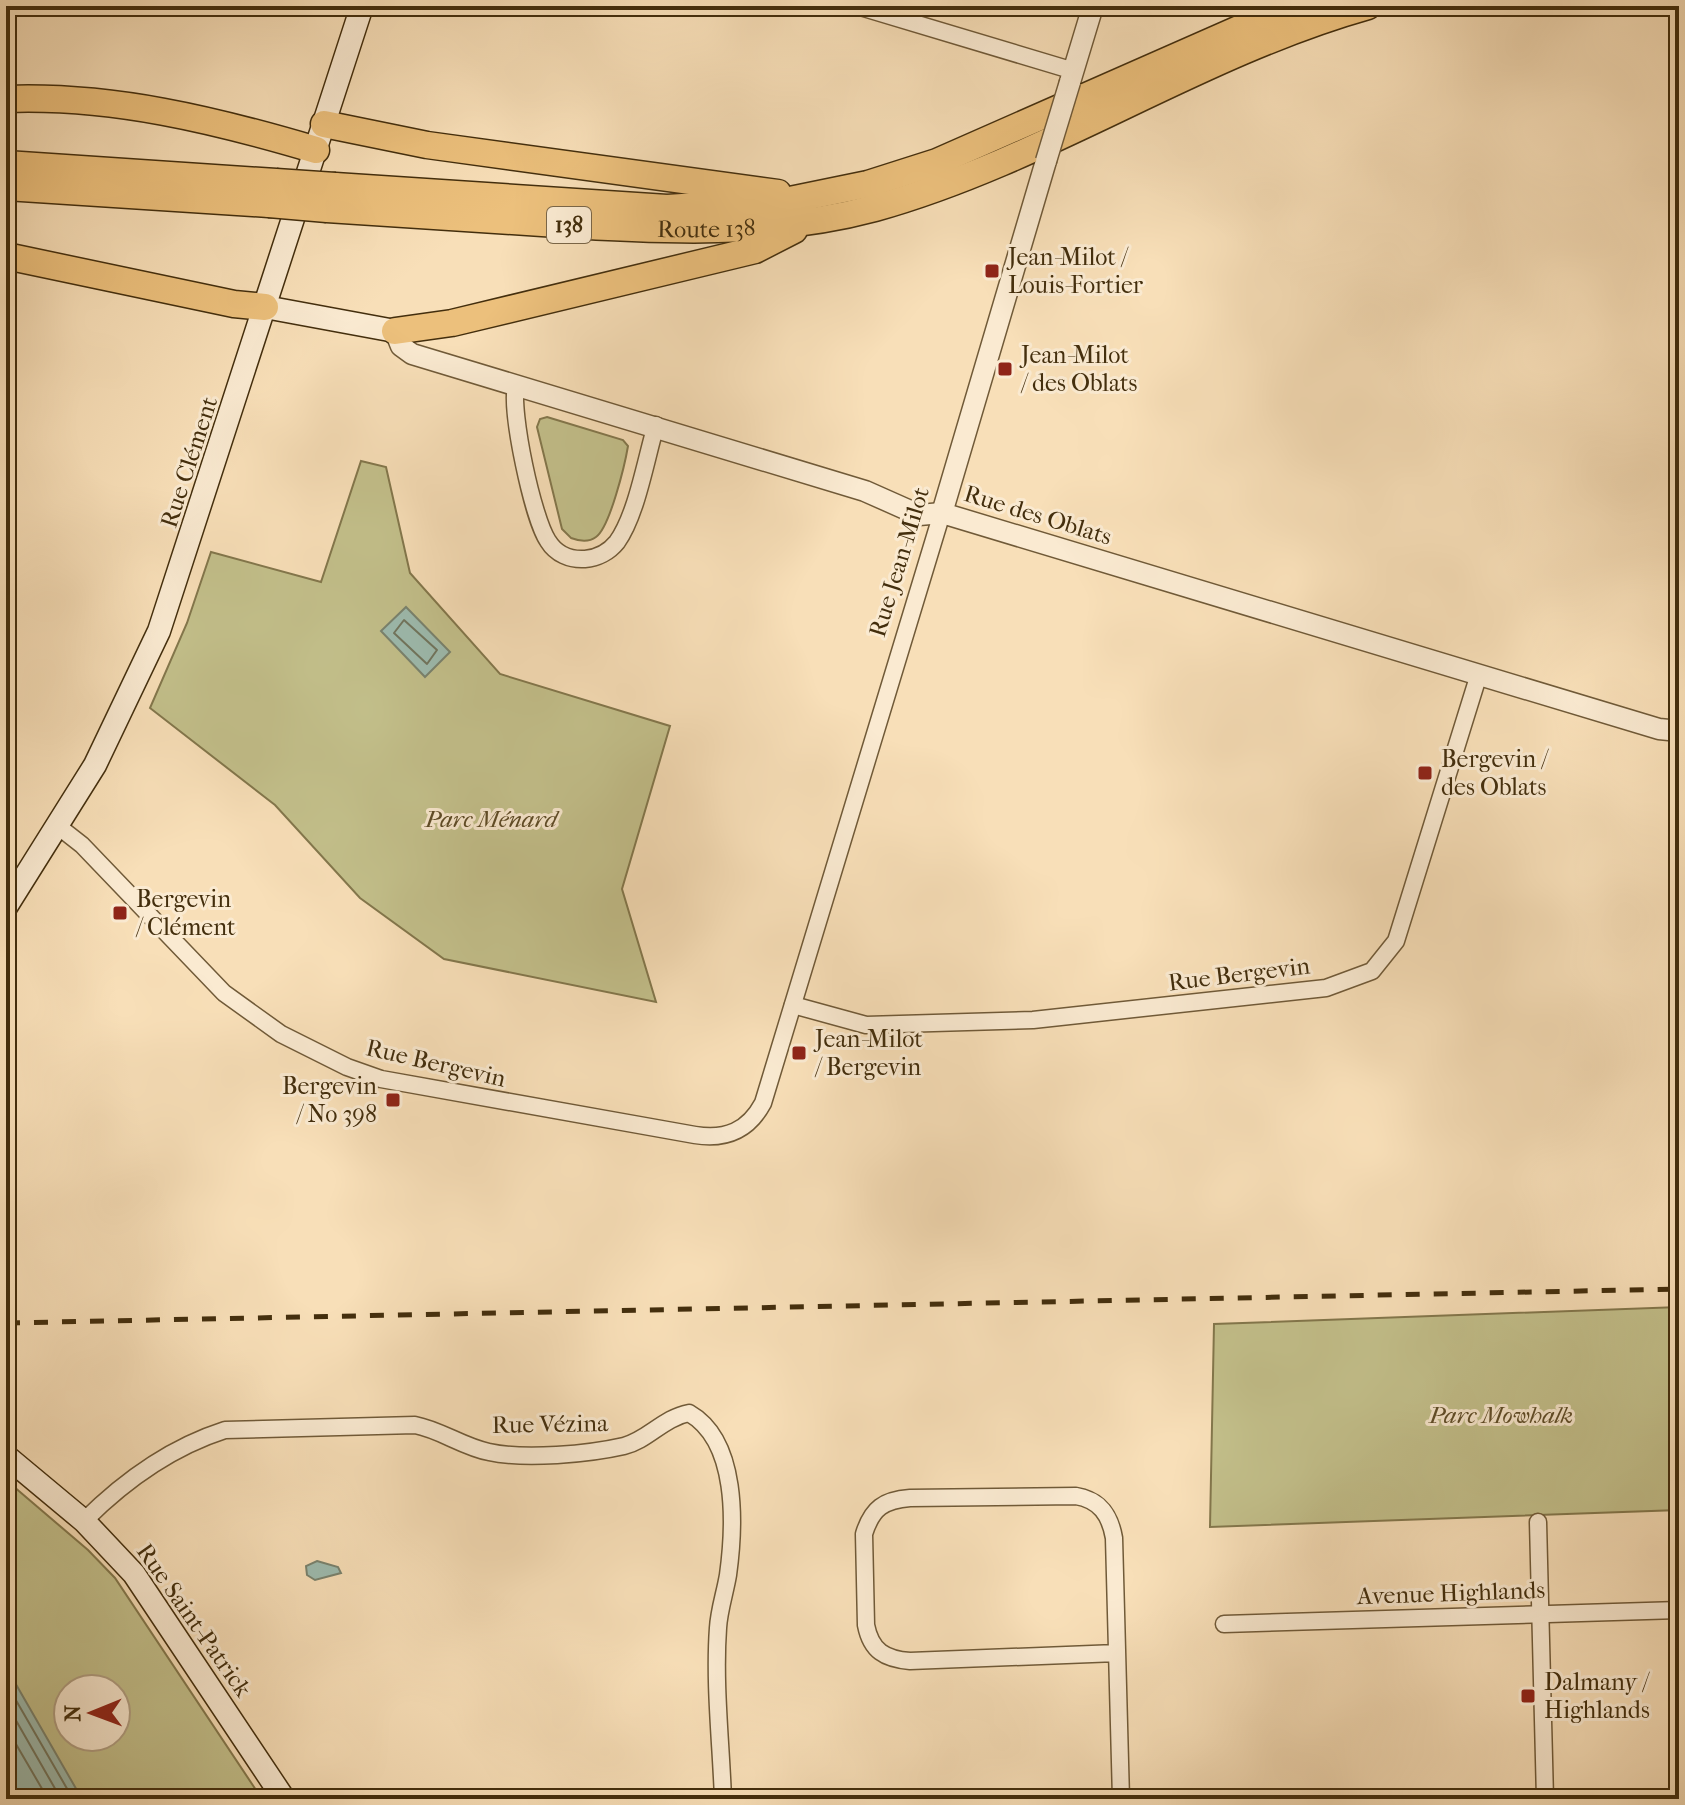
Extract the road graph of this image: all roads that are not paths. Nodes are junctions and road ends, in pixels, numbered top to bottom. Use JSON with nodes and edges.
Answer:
{"nodes":[{"id":1,"x":362,"y":6,"type":"edge"},
{"id":2,"x":857,"y":6,"type":"edge"},
{"id":3,"x":1093,"y":6,"type":"edge"},
{"id":4,"x":1291,"y":6,"type":"edge"},
{"id":5,"x":1368,"y":6,"type":"edge"},
{"id":6,"x":1072,"y":77,"type":"junction"},
{"id":7,"x":6,"y":99,"type":"edge"},
{"id":8,"x":324,"y":124,"type":"junction"},
{"id":9,"x":316,"y":150,"type":"junction"},
{"id":10,"x":6,"y":164,"type":"edge"},
{"id":11,"x":6,"y":187,"type":"edge"},
{"id":12,"x":272,"y":193,"type":"junction"},
{"id":13,"x":808,"y":209,"type":"junction"},
{"id":14,"x":6,"y":256,"type":"edge"},
{"id":15,"x":265,"y":307,"type":"junction"},
{"id":16,"x":395,"y":331,"type":"junction"},
{"id":17,"x":516,"y":385,"type":"junction"},
{"id":18,"x":656,"y":425,"type":"junction"},
{"id":19,"x":942,"y":513,"type":"junction"},
{"id":20,"x":1479,"y":674,"type":"junction"},
{"id":21,"x":1679,"y":731,"type":"edge"},
{"id":22,"x":59,"y":827,"type":"junction"},
{"id":23,"x":6,"y":907,"type":"edge"},
{"id":24,"x":793,"y":1005,"type":"junction"},
{"id":25,"x":745,"y":1127,"type":"joint"},
{"id":26,"x":6,"y":1456,"type":"edge"},
{"id":27,"x":84,"y":1521,"type":"junction"},
{"id":28,"x":1538,"y":1522,"type":"dead end"},
{"id":29,"x":1679,"y":1610,"type":"edge"},
{"id":30,"x":1540,"y":1616,"type":"junction"},
{"id":31,"x":1224,"y":1624,"type":"dead end"},
{"id":32,"x":1117,"y":1653,"type":"junction"},
{"id":33,"x":284,"y":1799,"type":"edge"},
{"id":34,"x":723,"y":1799,"type":"edge"},
{"id":35,"x":1121,"y":1799,"type":"edge"},
{"id":36,"x":1545,"y":1799,"type":"edge"}],
"edges":[{"from":1,"to":8,"type":"main road","name":"Rue Clément"},
{"from":2,"to":6,"type":"street"},
{"from":3,"to":6,"type":"street","name":"Rue Jean-Milot"},
{"from":4,"to":13,"type":"highway","name":"Route 138","number":"138"},
{"from":5,"to":13,"type":"highway","name":"Route 138","number":"138"},
{"from":6,"to":19,"type":"street","name":"Rue Jean-Milot","bridge":true},
{"from":7,"to":9,"type":"highway"},
{"from":8,"to":9,"type":"main road","name":"Rue Clément"},
{"from":8,"to":13,"type":"highway"},
{"from":9,"to":15,"type":"main road","name":"Rue Clément"},
{"from":10,"to":12,"type":"highway","name":"Route 138","number":"138"},
{"from":11,"to":12,"type":"highway","name":"Route 138","number":"138"},
{"from":12,"to":13,"type":"highway","name":"Route 138","number":"138","bridge":true},
{"from":13,"to":16,"type":"highway"},
{"from":14,"to":15,"type":"highway"},
{"from":15,"to":16,"type":"main road"},
{"from":15,"to":22,"type":"main road","name":"Rue Clément"},
{"from":16,"to":17,"type":"street","name":"Rue des Oblats"},
{"from":17,"to":18,"type":"street","name":"Rue des Oblats"},
{"from":17,"to":18,"type":"street"},
{"from":18,"to":19,"type":"street","name":"Rue des Oblats"},
{"from":19,"to":20,"type":"street","name":"Rue des Oblats"},
{"from":19,"to":24,"type":"street","name":"Rue Jean-Milot"},
{"from":20,"to":21,"type":"street","name":"Rue des Oblats"},
{"from":20,"to":24,"type":"street","name":"Rue Bergevin"},
{"from":22,"to":23,"type":"main road","name":"Rue Clément"},
{"from":22,"to":25,"type":"street","name":"Rue Bergevin"},
{"from":24,"to":25,"type":"street","name":"Rue Jean-Milot"},
{"from":26,"to":27,"type":"main road","name":"Rue Saint-Patrick"},
{"from":27,"to":33,"type":"main road","name":"Rue Saint-Patrick"},
{"from":27,"to":34,"type":"street","name":"Rue Vézina"},
{"from":28,"to":30,"type":"street"},
{"from":29,"to":30,"type":"street","name":"Avenue Highlands"},
{"from":30,"to":31,"type":"street","name":"Avenue Highlands"},
{"from":30,"to":36,"type":"street"},
{"from":32,"to":32,"type":"street"},
{"from":32,"to":35,"type":"street"}]}
